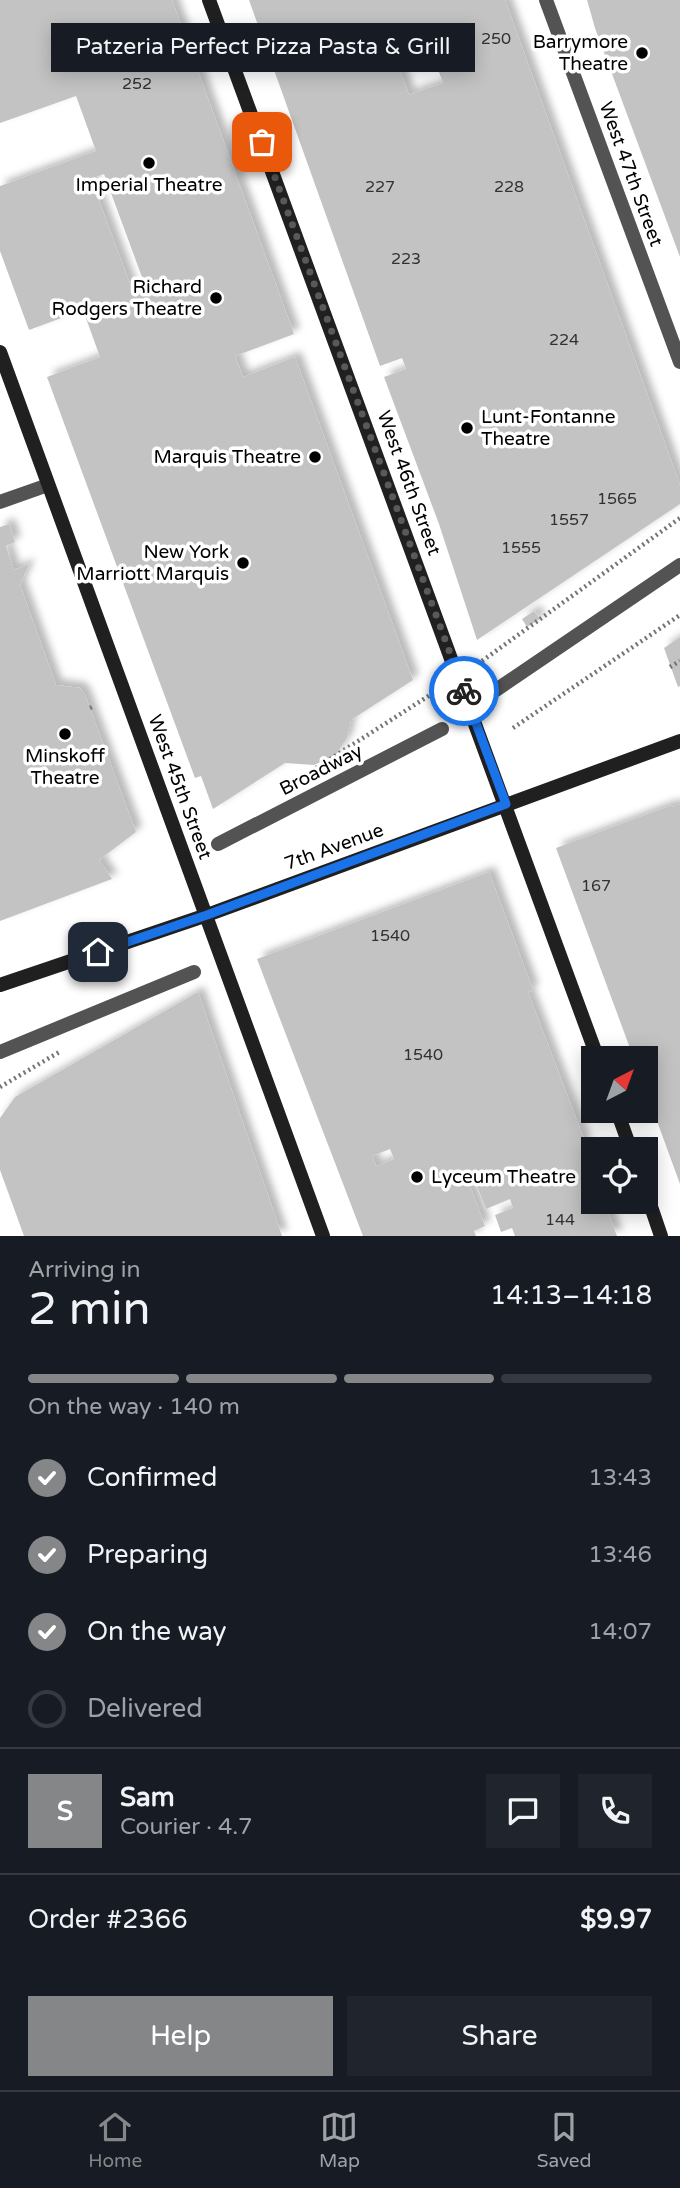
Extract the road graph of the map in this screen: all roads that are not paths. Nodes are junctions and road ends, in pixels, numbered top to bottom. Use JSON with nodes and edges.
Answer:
{"nodes":[{"id":1,"x":209,"y":0,"type":"edge"},
{"id":2,"x":546,"y":0,"type":"edge"},
{"id":3,"x":0,"y":352,"type":"edge"},
{"id":4,"x":680,"y":362,"type":"edge"},
{"id":5,"x":48,"y":485,"type":"junction"},
{"id":6,"x":0,"y":502,"type":"edge"},
{"id":7,"x":680,"y":565,"type":"edge"},
{"id":8,"x":496,"y":690,"type":"dead end"},
{"id":9,"x":442,"y":729,"type":"dead end"},
{"id":10,"x":680,"y":741,"type":"edge"},
{"id":11,"x":506,"y":804,"type":"junction"},
{"id":12,"x":218,"y":844,"type":"dead end"},
{"id":13,"x":207,"y":915,"type":"junction"},
{"id":14,"x":194,"y":972,"type":"dead end"},
{"id":15,"x":0,"y":985,"type":"edge"},
{"id":16,"x":593,"y":1046,"type":"edge"},
{"id":17,"x":0,"y":1052,"type":"edge"},
{"id":18,"x":654,"y":1214,"type":"edge"},
{"id":19,"x":323,"y":1236,"type":"edge"},
{"id":20,"x":661,"y":1236,"type":"edge"}],
"edges":[{"from":1,"to":11,"type":"main road","name":"West 46th Street"},
{"from":2,"to":4,"type":"street","name":"West 47th Street"},
{"from":3,"to":5,"type":"main road","name":"West 45th Street"},
{"from":5,"to":6,"type":"street"},
{"from":5,"to":13,"type":"main road","name":"West 45th Street"},
{"from":7,"to":8,"type":"street"},
{"from":9,"to":12,"type":"street","name":"Broadway"},
{"from":10,"to":11,"type":"main road","name":"7th Avenue"},
{"from":11,"to":13,"type":"main road","name":"7th Avenue"},
{"from":11,"to":16,"type":"main road","name":"West 46th Street"},
{"from":13,"to":15,"type":"main road","name":"7th Avenue"},
{"from":13,"to":19,"type":"main road","name":"West 45th Street"},
{"from":14,"to":17,"type":"street"},
{"from":18,"to":20,"type":"main road"}]}
